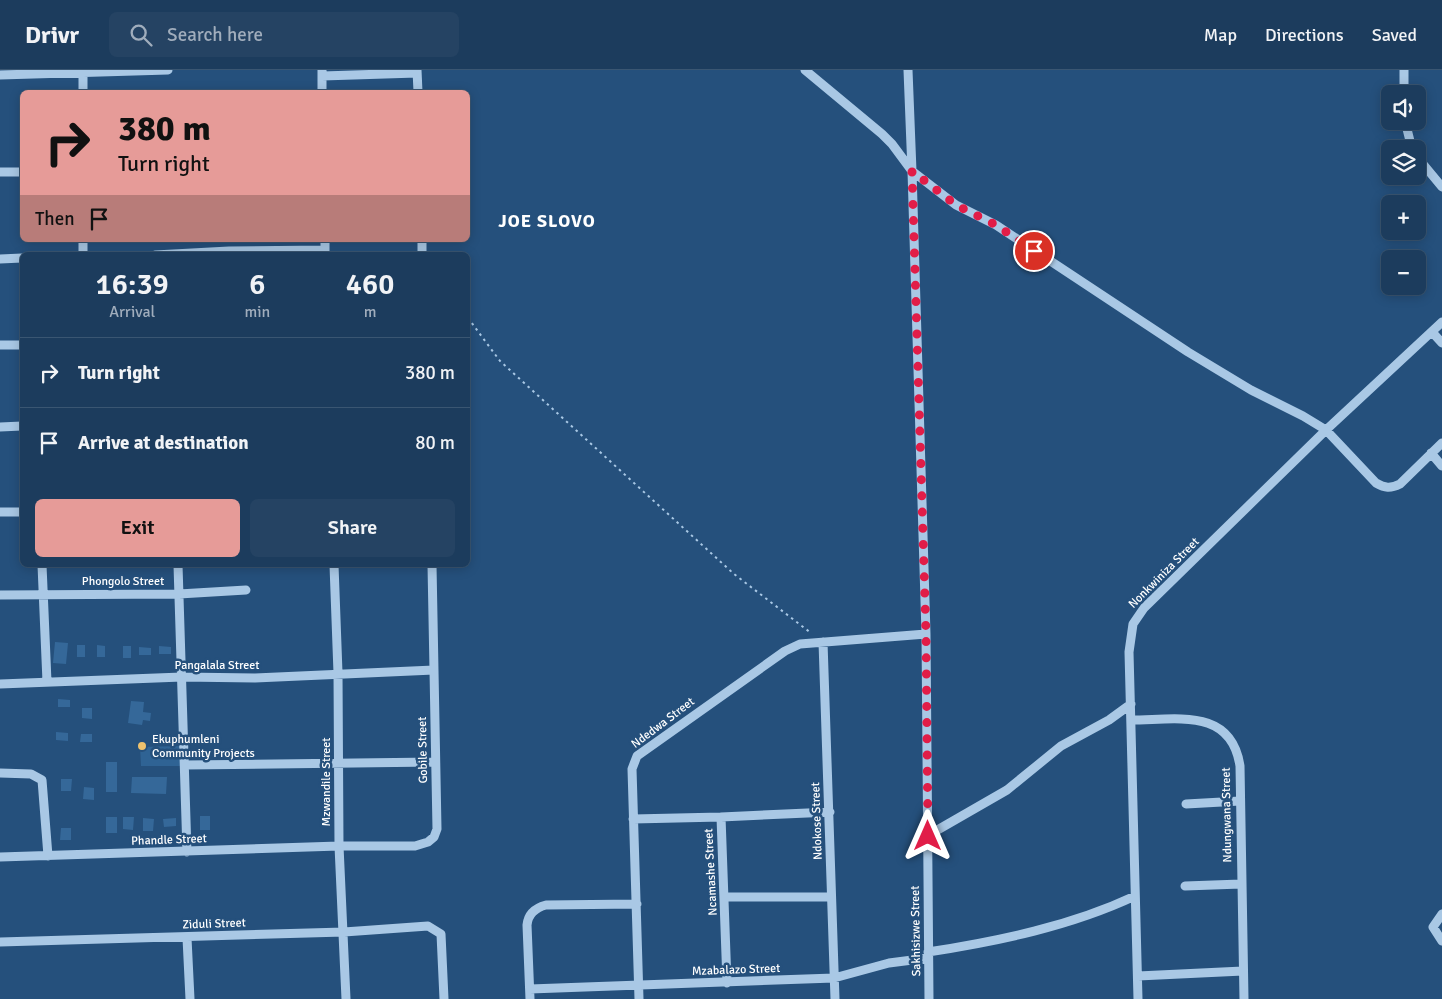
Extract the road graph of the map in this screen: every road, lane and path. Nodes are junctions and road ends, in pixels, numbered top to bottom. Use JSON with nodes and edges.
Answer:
{"nodes":[{"id":1,"x":148,"y":70,"type":"edge"},
{"id":2,"x":168,"y":70,"type":"edge"},
{"id":3,"x":805,"y":70,"type":"edge"},
{"id":4,"x":908,"y":70,"type":"edge"},
{"id":5,"x":1404,"y":70,"type":"edge"},
{"id":6,"x":83,"y":72,"type":"junction"},
{"id":7,"x":417,"y":72,"type":"edge"},
{"id":8,"x":322,"y":73,"type":"edge"},
{"id":9,"x":0,"y":75,"type":"edge"},
{"id":10,"x":1404,"y":85,"type":"edge"},
{"id":11,"x":83,"y":90,"type":"edge"},
{"id":12,"x":322,"y":90,"type":"edge"},
{"id":13,"x":418,"y":90,"type":"edge"},
{"id":14,"x":1426,"y":168,"type":"edge"},
{"id":15,"x":912,"y":171,"type":"junction"},
{"id":16,"x":0,"y":172,"type":"edge"},
{"id":17,"x":20,"y":172,"type":"edge"},
{"id":18,"x":1442,"y":187,"type":"edge"},
{"id":19,"x":229,"y":242,"type":"edge"},
{"id":20,"x":229,"y":251,"type":"junction"},
{"id":21,"x":214,"y":252,"type":"edge"},
{"id":22,"x":277,"y":252,"type":"edge"},
{"id":23,"x":0,"y":258,"type":"edge"},
{"id":24,"x":20,"y":258,"type":"edge"},
{"id":25,"x":470,"y":321,"type":"edge"},
{"id":26,"x":1442,"y":322,"type":"edge"},
{"id":27,"x":1432,"y":332,"type":"junction"},
{"id":28,"x":1442,"y":343,"type":"edge"},
{"id":29,"x":0,"y":345,"type":"edge"},
{"id":30,"x":20,"y":345,"type":"edge"},
{"id":31,"x":20,"y":426,"type":"edge"},
{"id":32,"x":0,"y":427,"type":"edge"},
{"id":33,"x":1326,"y":430,"type":"junction"},
{"id":34,"x":1442,"y":443,"type":"edge"},
{"id":35,"x":1431,"y":454,"type":"junction"},
{"id":36,"x":1442,"y":466,"type":"edge"},
{"id":37,"x":0,"y":512,"type":"edge"},
{"id":38,"x":20,"y":512,"type":"edge"},
{"id":39,"x":42,"y":567,"type":"edge"},
{"id":40,"x":178,"y":567,"type":"edge"},
{"id":41,"x":334,"y":567,"type":"edge"},
{"id":42,"x":432,"y":567,"type":"edge"},
{"id":43,"x":246,"y":590,"type":"dead end"},
{"id":44,"x":44,"y":594,"type":"junction"},
{"id":45,"x":179,"y":594,"type":"junction"},
{"id":46,"x":0,"y":595,"type":"edge"},
{"id":47,"x":926,"y":634,"type":"junction"},
{"id":48,"x":823,"y":642,"type":"junction"},
{"id":49,"x":434,"y":670,"type":"junction"},
{"id":50,"x":338,"y":673,"type":"junction"},
{"id":51,"x":182,"y":677,"type":"junction"},
{"id":52,"x":47,"y":682,"type":"junction"},
{"id":53,"x":0,"y":684,"type":"edge"},
{"id":54,"x":1130,"y":704,"type":"junction"},
{"id":55,"x":1131,"y":720,"type":"junction"},
{"id":56,"x":435,"y":762,"type":"junction"},
{"id":57,"x":339,"y":764,"type":"junction"},
{"id":58,"x":185,"y":765,"type":"junction"},
{"id":59,"x":0,"y":773,"type":"edge"},
{"id":60,"x":1240,"y":801,"type":"junction"},
{"id":61,"x":1186,"y":804,"type":"dead end"},
{"id":62,"x":830,"y":812,"type":"junction"},
{"id":63,"x":720,"y":817,"type":"junction"},
{"id":64,"x":633,"y":819,"type":"junction"},
{"id":65,"x":928,"y":836,"type":"junction"},
{"id":66,"x":339,"y":846,"type":"junction"},
{"id":67,"x":187,"y":852,"type":"junction"},
{"id":68,"x":48,"y":856,"type":"junction"},
{"id":69,"x":0,"y":857,"type":"edge"},
{"id":70,"x":1241,"y":884,"type":"junction"},
{"id":71,"x":1185,"y":886,"type":"dead end"},
{"id":72,"x":1135,"y":896,"type":"junction"},
{"id":73,"x":725,"y":897,"type":"junction"},
{"id":74,"x":831,"y":897,"type":"junction"},
{"id":75,"x":637,"y":904,"type":"junction"},
{"id":76,"x":1442,"y":914,"type":"edge"},
{"id":77,"x":344,"y":932,"type":"junction"},
{"id":78,"x":187,"y":938,"type":"junction"},
{"id":79,"x":1442,"y":941,"type":"edge"},
{"id":80,"x":0,"y":942,"type":"edge"},
{"id":81,"x":928,"y":955,"type":"junction"},
{"id":82,"x":1243,"y":971,"type":"junction"},
{"id":83,"x":1138,"y":976,"type":"junction"},
{"id":84,"x":834,"y":978,"type":"junction"},
{"id":85,"x":728,"y":983,"type":"junction"},
{"id":86,"x":638,"y":986,"type":"junction"},
{"id":87,"x":530,"y":989,"type":"junction"},
{"id":88,"x":190,"y":999,"type":"edge"},
{"id":89,"x":346,"y":999,"type":"edge"},
{"id":90,"x":444,"y":999,"type":"edge"},
{"id":91,"x":530,"y":999,"type":"edge"},
{"id":92,"x":639,"y":999,"type":"edge"},
{"id":93,"x":835,"y":999,"type":"edge"},
{"id":94,"x":929,"y":999,"type":"edge"},
{"id":95,"x":1138,"y":999,"type":"edge"},
{"id":96,"x":1244,"y":999,"type":"edge"}],
"edges":[{"from":1,"to":2,"type":"street"},
{"from":1,"to":6,"type":"street"},
{"from":3,"to":15,"type":"street"},
{"from":4,"to":15,"type":"street","name":"Sakhisizwe Street"},
{"from":5,"to":10,"type":"street"},
{"from":6,"to":9,"type":"street"},
{"from":6,"to":11,"type":"street"},
{"from":7,"to":8,"type":"street"},
{"from":7,"to":13,"type":"street"},
{"from":8,"to":12,"type":"street"},
{"from":14,"to":18,"type":"street"},
{"from":15,"to":33,"type":"street"},
{"from":15,"to":47,"type":"street","name":"Sakhisizwe Street"},
{"from":16,"to":17,"type":"street"},
{"from":19,"to":20,"type":"street"},
{"from":20,"to":21,"type":"street"},
{"from":20,"to":22,"type":"street"},
{"from":23,"to":24,"type":"street"},
{"from":25,"to":48,"type":"path"},
{"from":26,"to":27,"type":"street","name":"Nonkwiniza Street"},
{"from":27,"to":28,"type":"street"},
{"from":27,"to":33,"type":"street","name":"Nonkwiniza Street"},
{"from":29,"to":30,"type":"street"},
{"from":31,"to":32,"type":"street"},
{"from":33,"to":35,"type":"street"},
{"from":33,"to":54,"type":"street","name":"Nonkwiniza Street"},
{"from":34,"to":35,"type":"street"},
{"from":35,"to":36,"type":"street"},
{"from":37,"to":38,"type":"street"},
{"from":39,"to":44,"type":"street"},
{"from":40,"to":45,"type":"street"},
{"from":41,"to":50,"type":"street","name":"Mzwandile Street"},
{"from":42,"to":49,"type":"street","name":"Gobile Street"},
{"from":43,"to":45,"type":"street","name":"Phongolo Street"},
{"from":44,"to":45,"type":"street","name":"Phongolo Street"},
{"from":44,"to":46,"type":"street","name":"Phongolo Street"},
{"from":44,"to":52,"type":"street"},
{"from":45,"to":51,"type":"street"},
{"from":47,"to":48,"type":"street","name":"Ndedwa Street"},
{"from":47,"to":65,"type":"street","name":"Sakhisizwe Street"},
{"from":48,"to":62,"type":"street","name":"Ndokose Street"},
{"from":48,"to":64,"type":"street","name":"Ndedwa Street"},
{"from":49,"to":50,"type":"street","name":"Pangalala Street"},
{"from":49,"to":56,"type":"street","name":"Gobile Street"},
{"from":50,"to":51,"type":"street","name":"Pangalala Street"},
{"from":50,"to":57,"type":"street","name":"Mzwandile Street"},
{"from":51,"to":52,"type":"street","name":"Pangalala Street"},
{"from":51,"to":58,"type":"street"},
{"from":52,"to":53,"type":"street","name":"Pangalala Street"},
{"from":54,"to":55,"type":"street","name":"Nonkwiniza Street"},
{"from":54,"to":65,"type":"street"},
{"from":55,"to":60,"type":"street","name":"Ndungwana Street"},
{"from":55,"to":72,"type":"street","name":"Nonkwiniza Street"},
{"from":56,"to":57,"type":"street"},
{"from":56,"to":66,"type":"street","name":"Gobile Street"},
{"from":57,"to":58,"type":"street"},
{"from":57,"to":66,"type":"street","name":"Mzwandile Street"},
{"from":58,"to":67,"type":"street"},
{"from":59,"to":68,"type":"street"},
{"from":60,"to":61,"type":"street"},
{"from":60,"to":70,"type":"street","name":"Ndungwana Street"},
{"from":62,"to":63,"type":"street"},
{"from":62,"to":74,"type":"street","name":"Ndokose Street"},
{"from":63,"to":64,"type":"street","name":"Ncamashe Street"},
{"from":63,"to":73,"type":"street","name":"Ncamashe Street"},
{"from":64,"to":75,"type":"street","name":"Ndedwa Street"},
{"from":65,"to":81,"type":"street","name":"Sakhisizwe Street"},
{"from":66,"to":67,"type":"street","name":"Phandle Street"},
{"from":66,"to":77,"type":"street","name":"Mzwandile Street"},
{"from":67,"to":68,"type":"street","name":"Phandle Street"},
{"from":68,"to":69,"type":"street","name":"Phandle Street"},
{"from":70,"to":71,"type":"street"},
{"from":70,"to":82,"type":"street","name":"Ndungwana Street"},
{"from":72,"to":81,"type":"street","name":"Mzabalazo Street"},
{"from":72,"to":83,"type":"street","name":"Nonkwiniza Street"},
{"from":73,"to":74,"type":"street"},
{"from":73,"to":85,"type":"street","name":"Ncamashe Street"},
{"from":74,"to":84,"type":"street","name":"Ndokose Street"},
{"from":75,"to":86,"type":"street","name":"Ndedwa Street"},
{"from":75,"to":87,"type":"street"},
{"from":76,"to":79,"type":"street"},
{"from":77,"to":78,"type":"street","name":"Ziduli Street"},
{"from":77,"to":89,"type":"street","name":"Mzwandile Street"},
{"from":77,"to":90,"type":"street","name":"Ziduli Street"},
{"from":78,"to":80,"type":"street","name":"Ziduli Street"},
{"from":78,"to":88,"type":"street"},
{"from":81,"to":84,"type":"street","name":"Mzabalazo Street"},
{"from":81,"to":94,"type":"street","name":"Sakhisizwe Street"},
{"from":82,"to":83,"type":"street"},
{"from":82,"to":96,"type":"street","name":"Ndungwana Street"},
{"from":83,"to":95,"type":"street","name":"Nonkwiniza Street"},
{"from":84,"to":85,"type":"street","name":"Mzabalazo Street"},
{"from":84,"to":93,"type":"street","name":"Ndokose Street"},
{"from":85,"to":86,"type":"street","name":"Mzabalazo Street"},
{"from":86,"to":87,"type":"street","name":"Mzabalazo Street"},
{"from":86,"to":92,"type":"street","name":"Ndedwa Street"},
{"from":87,"to":91,"type":"street"}]}
